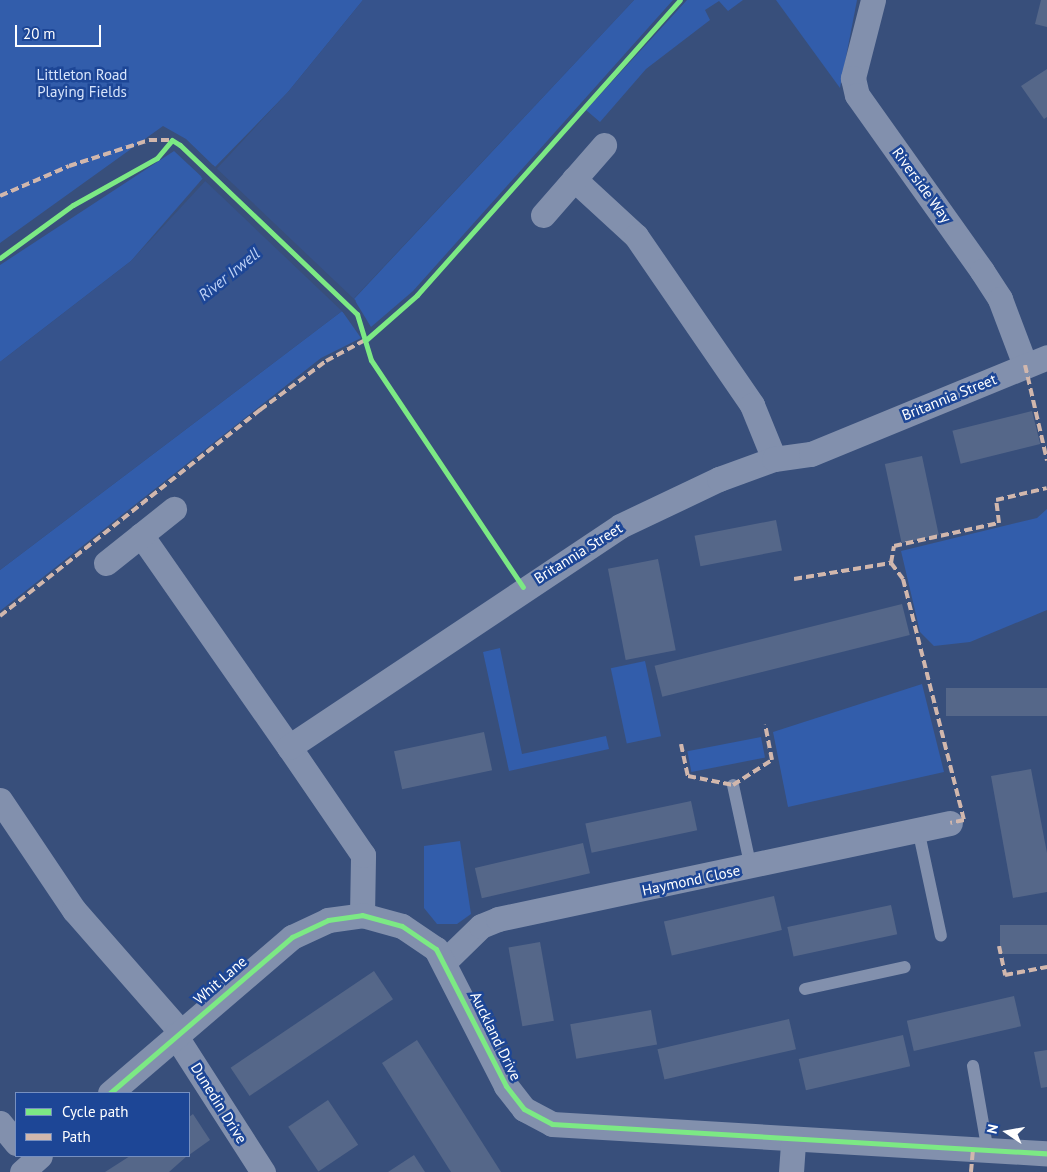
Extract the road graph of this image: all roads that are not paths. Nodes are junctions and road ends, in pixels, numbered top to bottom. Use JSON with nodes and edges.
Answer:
{"nodes":[{"id":1,"x":873,"y":0,"type":"edge"},
{"id":2,"x":604,"y":145,"type":"dead end"},
{"id":3,"x":574,"y":179,"type":"junction"},
{"id":4,"x":543,"y":215,"type":"dead end"},
{"id":5,"x":1036,"y":361,"type":"edge"},
{"id":6,"x":774,"y":459,"type":"junction"},
{"id":7,"x":174,"y":508,"type":"dead end"},
{"id":8,"x":140,"y":535,"type":"junction"},
{"id":9,"x":106,"y":563,"type":"dead end"},
{"id":10,"x":289,"y":747,"type":"junction"},
{"id":11,"x":733,"y":785,"type":"dead end"},
{"id":12,"x":0,"y":800,"type":"edge"},
{"id":13,"x":950,"y":823,"type":"dead end"},
{"id":14,"x":918,"y":829,"type":"junction"},
{"id":15,"x":751,"y":868,"type":"junction"},
{"id":16,"x":362,"y":916,"type":"junction"},
{"id":17,"x":941,"y":936,"type":"dead end"},
{"id":18,"x":445,"y":960,"type":"junction"},
{"id":19,"x":906,"y":967,"type":"dead end"},
{"id":20,"x":805,"y":988,"type":"dead end"},
{"id":21,"x":178,"y":1032,"type":"junction"},
{"id":22,"x":973,"y":1066,"type":"dead end"},
{"id":23,"x":111,"y":1092,"type":"edge"},
{"id":24,"x":0,"y":1123,"type":"edge"},
{"id":25,"x":793,"y":1141,"type":"junction"},
{"id":26,"x":15,"y":1142,"type":"edge"},
{"id":27,"x":988,"y":1152,"type":"junction"},
{"id":28,"x":1047,"y":1153,"type":"edge"},
{"id":29,"x":260,"y":1171,"type":"edge"},
{"id":30,"x":791,"y":1172,"type":"edge"}],
"edges":[{"from":1,"to":5,"type":"street","name":"Riverside Way"},
{"from":2,"to":3,"type":"street"},
{"from":3,"to":4,"type":"street"},
{"from":3,"to":6,"type":"street"},
{"from":5,"to":6,"type":"street","name":"Britannia Street"},
{"from":6,"to":10,"type":"street","name":"Britannia Street"},
{"from":7,"to":8,"type":"street"},
{"from":8,"to":9,"type":"street"},
{"from":8,"to":10,"type":"street"},
{"from":10,"to":16,"type":"street"},
{"from":11,"to":15,"type":"lane"},
{"from":12,"to":21,"type":"street","name":"Dunedin Drive"},
{"from":13,"to":14,"type":"street","name":"Haymond Close"},
{"from":14,"to":15,"type":"street","name":"Haymond Close"},
{"from":14,"to":17,"type":"lane"},
{"from":15,"to":18,"type":"street","name":"Haymond Close"},
{"from":16,"to":18,"type":"street","name":"Auckland Drive"},
{"from":16,"to":21,"type":"street","name":"Whit Lane"},
{"from":18,"to":25,"type":"street","name":"Auckland Drive"},
{"from":19,"to":20,"type":"lane"},
{"from":21,"to":23,"type":"street","name":"Whit Lane"},
{"from":21,"to":29,"type":"street","name":"Dunedin Drive"},
{"from":22,"to":27,"type":"lane"},
{"from":24,"to":26,"type":"street"},
{"from":25,"to":27,"type":"street","name":"Auckland Drive"},
{"from":25,"to":30,"type":"street"},
{"from":27,"to":28,"type":"street","name":"Auckland Drive"}]}
